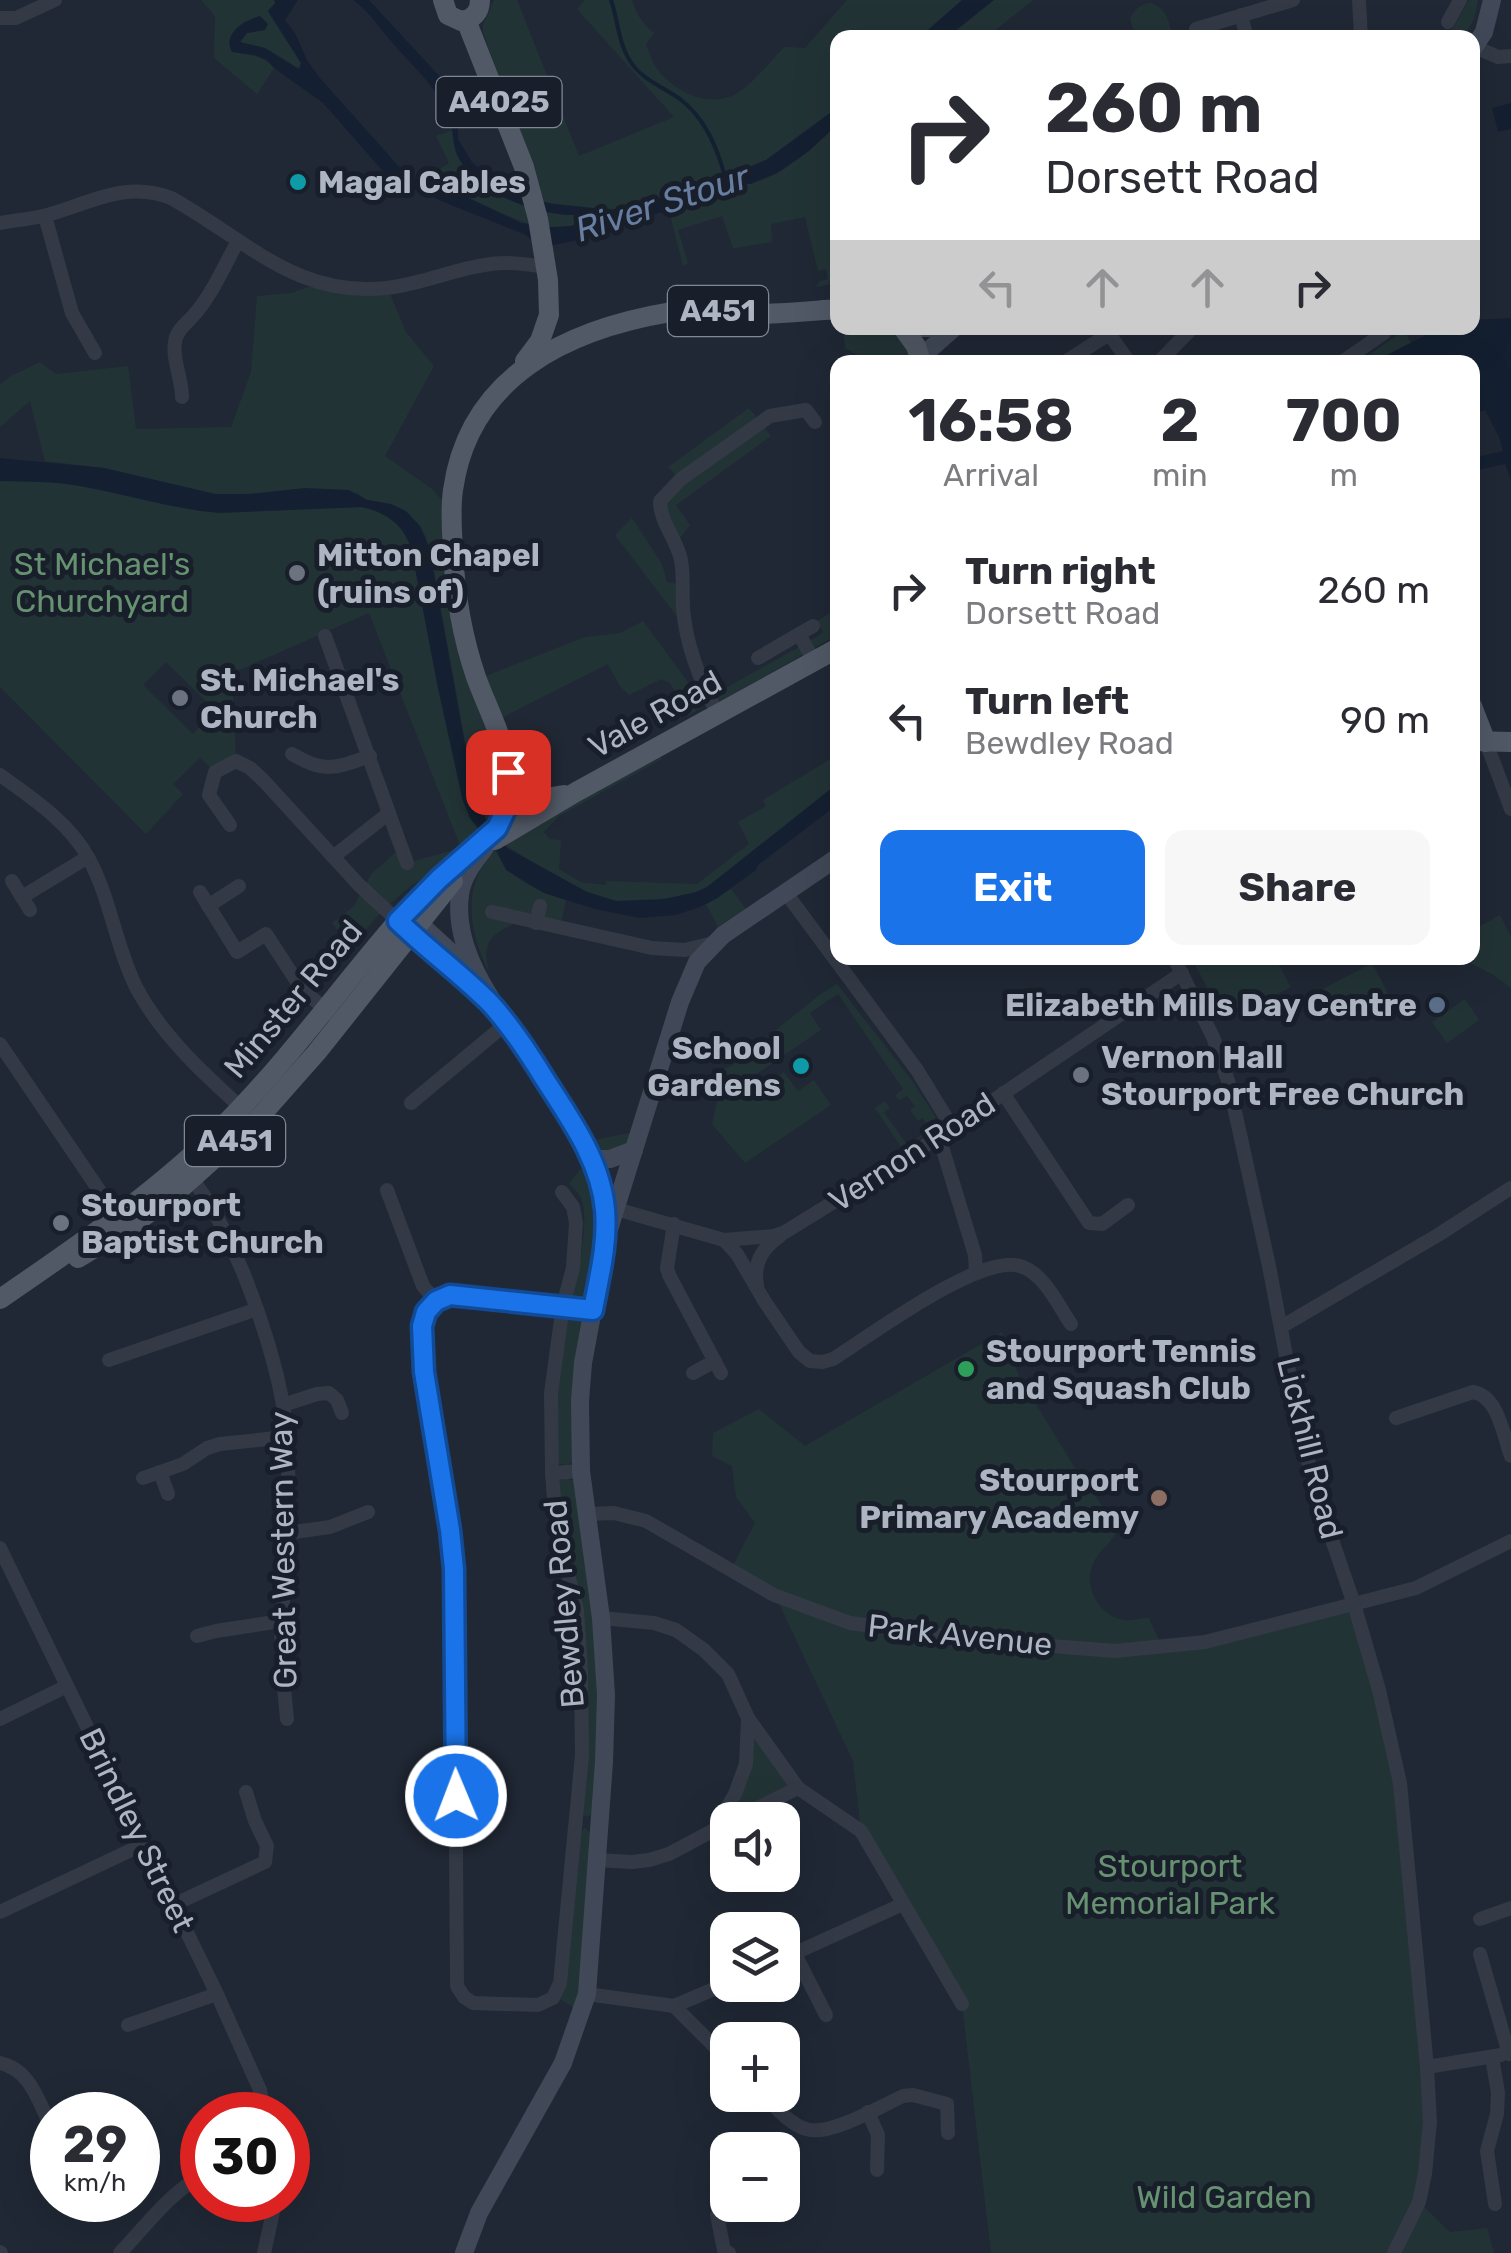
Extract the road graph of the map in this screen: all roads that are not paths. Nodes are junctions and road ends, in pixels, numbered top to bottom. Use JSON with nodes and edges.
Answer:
{"nodes":[{"id":1,"x":55,"y":0,"type":"edge"},
{"id":2,"x":442,"y":0,"type":"edge"},
{"id":3,"x":480,"y":0,"type":"edge"},
{"id":4,"x":1293,"y":0,"type":"edge"},
{"id":5,"x":1359,"y":0,"type":"edge"},
{"id":6,"x":1460,"y":0,"type":"edge"},
{"id":7,"x":1492,"y":0,"type":"edge"},
{"id":8,"x":1241,"y":15,"type":"junction"},
{"id":9,"x":0,"y":18,"type":"edge"},
{"id":10,"x":466,"y":20,"type":"junction"},
{"id":11,"x":1448,"y":22,"type":"dead end"},
{"id":12,"x":1196,"y":29,"type":"dead end"},
{"id":13,"x":1245,"y":30,"type":"edge"},
{"id":14,"x":1361,"y":30,"type":"edge"},
{"id":15,"x":1480,"y":37,"type":"edge"},
{"id":16,"x":1480,"y":50,"type":"edge"},
{"id":17,"x":1511,"y":56,"type":"edge"},
{"id":18,"x":45,"y":216,"type":"junction"},
{"id":19,"x":0,"y":223,"type":"edge"},
{"id":20,"x":238,"y":241,"type":"junction"},
{"id":21,"x":546,"y":267,"type":"junction"},
{"id":22,"x":830,"y":310,"type":"edge"},
{"id":23,"x":600,"y":329,"type":"junction"},
{"id":24,"x":946,"y":335,"type":"edge"},
{"id":25,"x":1101,"y":335,"type":"edge"},
{"id":26,"x":1185,"y":335,"type":"edge"},
{"id":27,"x":1379,"y":335,"type":"edge"},
{"id":28,"x":1370,"y":344,"type":"junction"},
{"id":29,"x":95,"y":353,"type":"dead end"},
{"id":30,"x":926,"y":355,"type":"edge"},
{"id":31,"x":1074,"y":355,"type":"edge"},
{"id":32,"x":1166,"y":355,"type":"edge"},
{"id":33,"x":1353,"y":355,"type":"edge"},
{"id":34,"x":1360,"y":355,"type":"edge"},
{"id":35,"x":504,"y":385,"type":"junction"},
{"id":36,"x":182,"y":397,"type":"dead end"},
{"id":37,"x":815,"y":422,"type":"dead end"},
{"id":38,"x":325,"y":636,"type":"dead end"},
{"id":39,"x":830,"y":652,"type":"edge"},
{"id":40,"x":758,"y":658,"type":"dead end"},
{"id":41,"x":814,"y":661,"type":"junction"},
{"id":42,"x":718,"y":714,"type":"junction"},
{"id":43,"x":1480,"y":731,"type":"edge"},
{"id":44,"x":1480,"y":737,"type":"edge"},
{"id":45,"x":1511,"y":742,"type":"edge"},
{"id":46,"x":292,"y":754,"type":"dead end"},
{"id":47,"x":370,"y":756,"type":"junction"},
{"id":48,"x":507,"y":759,"type":"junction"},
{"id":49,"x":0,"y":774,"type":"edge"},
{"id":50,"x":576,"y":792,"type":"junction"},
{"id":51,"x":1511,"y":809,"type":"edge"},
{"id":52,"x":389,"y":813,"type":"junction"},
{"id":53,"x":230,"y":825,"type":"dead end"},
{"id":54,"x":491,"y":839,"type":"junction"},
{"id":55,"x":333,"y":856,"type":"junction"},
{"id":56,"x":88,"y":857,"type":"junction"},
{"id":57,"x":830,"y":863,"type":"edge"},
{"id":58,"x":407,"y":864,"type":"dead end"},
{"id":59,"x":12,"y":881,"type":"dead end"},
{"id":60,"x":238,"y":886,"type":"dead end"},
{"id":61,"x":786,"y":893,"type":"junction"},
{"id":62,"x":22,"y":896,"type":"junction"},
{"id":63,"x":540,"y":906,"type":"dead end"},
{"id":64,"x":30,"y":910,"type":"dead end"},
{"id":65,"x":492,"y":912,"type":"dead end"},
{"id":66,"x":404,"y":920,"type":"junction"},
{"id":67,"x":536,"y":922,"type":"junction"},
{"id":68,"x":714,"y":942,"type":"junction"},
{"id":69,"x":830,"y":952,"type":"edge"},
{"id":70,"x":840,"y":965,"type":"edge"},
{"id":71,"x":1178,"y":965,"type":"edge"},
{"id":72,"x":1182,"y":973,"type":"junction"},
{"id":73,"x":482,"y":982,"type":"junction"},
{"id":74,"x":333,"y":1015,"type":"junction"},
{"id":75,"x":507,"y":1022,"type":"junction"},
{"id":76,"x":0,"y":1044,"type":"edge"},
{"id":77,"x":1003,"y":1093,"type":"junction"},
{"id":78,"x":411,"y":1103,"type":"dead end"},
{"id":79,"x":248,"y":1114,"type":"junction"},
{"id":80,"x":952,"y":1127,"type":"junction"},
{"id":81,"x":939,"y":1137,"type":"junction"},
{"id":82,"x":634,"y":1150,"type":"junction"},
{"id":83,"x":591,"y":1159,"type":"junction"},
{"id":84,"x":186,"y":1172,"type":"junction"},
{"id":85,"x":1511,"y":1188,"type":"edge"},
{"id":86,"x":388,"y":1190,"type":"dead end"},
{"id":87,"x":562,"y":1192,"type":"dead end"},
{"id":88,"x":1128,"y":1204,"type":"dead end"},
{"id":89,"x":616,"y":1209,"type":"junction"},
{"id":90,"x":121,"y":1223,"type":"junction"},
{"id":91,"x":674,"y":1224,"type":"junction"},
{"id":92,"x":785,"y":1232,"type":"junction"},
{"id":93,"x":606,"y":1239,"type":"junction"},
{"id":94,"x":724,"y":1240,"type":"junction"},
{"id":95,"x":976,"y":1273,"type":"junction"},
{"id":96,"x":758,"y":1290,"type":"junction"},
{"id":97,"x":0,"y":1301,"type":"edge"},
{"id":98,"x":436,"y":1301,"type":"junction"},
{"id":99,"x":563,"y":1305,"type":"junction"},
{"id":100,"x":258,"y":1309,"type":"junction"},
{"id":101,"x":593,"y":1310,"type":"junction"},
{"id":102,"x":1071,"y":1324,"type":"dead end"},
{"id":103,"x":1281,"y":1327,"type":"junction"},
{"id":104,"x":109,"y":1360,"type":"dead end"},
{"id":105,"x":692,"y":1372,"type":"dead end"},
{"id":106,"x":283,"y":1406,"type":"junction"},
{"id":107,"x":342,"y":1413,"type":"dead end"},
{"id":108,"x":1396,"y":1418,"type":"dead end"},
{"id":109,"x":286,"y":1437,"type":"junction"},
{"id":110,"x":1511,"y":1456,"type":"edge"},
{"id":111,"x":581,"y":1471,"type":"junction"},
{"id":112,"x":160,"y":1472,"type":"junction"},
{"id":113,"x":552,"y":1473,"type":"junction"},
{"id":114,"x":143,"y":1478,"type":"dead end"},
{"id":115,"x":168,"y":1494,"type":"dead end"},
{"id":116,"x":368,"y":1512,"type":"dead end"},
{"id":117,"x":588,"y":1514,"type":"junction"},
{"id":118,"x":287,"y":1532,"type":"junction"},
{"id":119,"x":1511,"y":1541,"type":"edge"},
{"id":120,"x":0,"y":1548,"type":"edge"},
{"id":121,"x":1354,"y":1604,"type":"junction"},
{"id":122,"x":601,"y":1618,"type":"junction"},
{"id":123,"x":282,"y":1621,"type":"junction"},
{"id":124,"x":197,"y":1636,"type":"dead end"},
{"id":125,"x":67,"y":1686,"type":"junction"},
{"id":126,"x":748,"y":1718,"type":"junction"},
{"id":127,"x":0,"y":1719,"type":"edge"},
{"id":128,"x":286,"y":1719,"type":"dead end"},
{"id":129,"x":798,"y":1788,"type":"junction"},
{"id":130,"x":246,"y":1792,"type":"dead end"},
{"id":131,"x":732,"y":1802,"type":"edge"},
{"id":132,"x":770,"y":1802,"type":"edge"},
{"id":133,"x":576,"y":1824,"type":"junction"},
{"id":134,"x":600,"y":1826,"type":"junction"},
{"id":135,"x":710,"y":1832,"type":"edge"},
{"id":136,"x":144,"y":1844,"type":"junction"},
{"id":137,"x":596,"y":1860,"type":"junction"},
{"id":138,"x":903,"y":1904,"type":"junction"},
{"id":139,"x":173,"y":1905,"type":"junction"},
{"id":140,"x":1511,"y":1908,"type":"edge"},
{"id":141,"x":0,"y":1912,"type":"edge"},
{"id":142,"x":1480,"y":1918,"type":"dead end"},
{"id":143,"x":800,"y":1952,"type":"edge"},
{"id":144,"x":1480,"y":1954,"type":"dead end"},
{"id":145,"x":800,"y":1975,"type":"edge"},
{"id":146,"x":710,"y":1991,"type":"edge"},
{"id":147,"x":217,"y":1994,"type":"junction"},
{"id":148,"x":586,"y":1994,"type":"junction"},
{"id":149,"x":962,"y":2004,"type":"dead end"},
{"id":150,"x":674,"y":2006,"type":"junction"},
{"id":151,"x":826,"y":2016,"type":"dead end"},
{"id":152,"x":128,"y":2025,"type":"dead end"},
{"id":153,"x":710,"y":2042,"type":"edge"},
{"id":154,"x":1510,"y":2054,"type":"edge"},
{"id":155,"x":1492,"y":2057,"type":"junction"},
{"id":156,"x":0,"y":2062,"type":"edge"},
{"id":157,"x":1428,"y":2067,"type":"junction"},
{"id":158,"x":34,"y":2092,"type":"edge"},
{"id":159,"x":260,"y":2092,"type":"edge"},
{"id":160,"x":782,"y":2112,"type":"edge"},
{"id":161,"x":868,"y":2112,"type":"junction"},
{"id":162,"x":948,"y":2133,"type":"dead end"},
{"id":163,"x":878,"y":2170,"type":"dead end"},
{"id":164,"x":180,"y":2192,"type":"edge"},
{"id":165,"x":1495,"y":2204,"type":"dead end"},
{"id":166,"x":270,"y":2222,"type":"edge"},
{"id":167,"x":718,"y":2222,"type":"edge"},
{"id":168,"x":120,"y":2253,"type":"edge"},
{"id":169,"x":264,"y":2253,"type":"edge"},
{"id":170,"x":464,"y":2253,"type":"edge"},
{"id":171,"x":729,"y":2253,"type":"edge"},
{"id":172,"x":1394,"y":2253,"type":"edge"}],
"edges":[{"from":1,"to":9,"type":"street"},
{"from":2,"to":10,"type":"main road","number":"A4025"},
{"from":3,"to":10,"type":"main road"},
{"from":4,"to":8,"type":"street"},
{"from":5,"to":14,"type":"street"},
{"from":6,"to":11,"type":"street"},
{"from":7,"to":15,"type":"main road"},
{"from":8,"to":12,"type":"street"},
{"from":8,"to":13,"type":"street"},
{"from":10,"to":21,"type":"main road","number":"A4025"},
{"from":16,"to":17,"type":"street"},
{"from":18,"to":19,"type":"street"},
{"from":18,"to":20,"type":"street"},
{"from":18,"to":29,"type":"street"},
{"from":20,"to":21,"type":"street"},
{"from":20,"to":36,"type":"street"},
{"from":21,"to":23,"type":"main road","number":"A4025"},
{"from":21,"to":35,"type":"main road"},
{"from":22,"to":23,"type":"main road","number":"A451"},
{"from":23,"to":35,"type":"main road","number":"A451"},
{"from":24,"to":30,"type":"main road"},
{"from":25,"to":31,"type":"street"},
{"from":26,"to":32,"type":"street"},
{"from":27,"to":28,"type":"street"},
{"from":28,"to":33,"type":"street"},
{"from":28,"to":34,"type":"street"},
{"from":35,"to":48,"type":"main road","number":"A451"},
{"from":37,"to":42,"type":"street"},
{"from":38,"to":47,"type":"street"},
{"from":39,"to":41,"type":"main road","name":"Vale Road","number":"A451"},
{"from":40,"to":41,"type":"street"},
{"from":41,"to":42,"type":"main road","name":"Vale Road","number":"A451"},
{"from":42,"to":50,"type":"main road","name":"Vale Road","number":"A451"},
{"from":43,"to":45,"type":"main road"},
{"from":44,"to":51,"type":"street"},
{"from":46,"to":47,"type":"street"},
{"from":47,"to":52,"type":"street"},
{"from":48,"to":50,"type":"main road"},
{"from":48,"to":54,"type":"main road","number":"A451"},
{"from":49,"to":56,"type":"street"},
{"from":50,"to":54,"type":"main road","name":"Vale Road","number":"A451"},
{"from":52,"to":55,"type":"street"},
{"from":52,"to":58,"type":"street"},
{"from":53,"to":55,"type":"street"},
{"from":54,"to":66,"type":"main road","name":"Minster Road","number":"A451"},
{"from":54,"to":73,"type":"main road"},
{"from":55,"to":66,"type":"street"},
{"from":56,"to":62,"type":"street"},
{"from":56,"to":79,"type":"street"},
{"from":57,"to":61,"type":"main road"},
{"from":59,"to":62,"type":"street"},
{"from":60,"to":74,"type":"street"},
{"from":61,"to":68,"type":"main road"},
{"from":61,"to":69,"type":"street"},
{"from":62,"to":64,"type":"street"},
{"from":63,"to":67,"type":"street"},
{"from":65,"to":67,"type":"street"},
{"from":66,"to":73,"type":"main road"},
{"from":66,"to":74,"type":"main road","name":"Minster Road","number":"A451"},
{"from":66,"to":75,"type":"main road"},
{"from":67,"to":68,"type":"street"},
{"from":68,"to":82,"type":"main road","name":"Bewdley Road"},
{"from":70,"to":80,"type":"street"},
{"from":71,"to":72,"type":"street","name":"Lickhill Road"},
{"from":72,"to":77,"type":"street","name":"Vernon Road"},
{"from":72,"to":103,"type":"street","name":"Lickhill Road"},
{"from":73,"to":75,"type":"main road"},
{"from":74,"to":79,"type":"main road","name":"Minster Road","number":"A451"},
{"from":75,"to":78,"type":"street"},
{"from":75,"to":83,"type":"main road"},
{"from":76,"to":90,"type":"street"},
{"from":77,"to":80,"type":"street","name":"Vernon Road"},
{"from":77,"to":88,"type":"street"},
{"from":79,"to":84,"type":"main road","name":"Minster Road","number":"A451"},
{"from":80,"to":81,"type":"street","name":"Vernon Road"},
{"from":81,"to":92,"type":"street","name":"Vernon Road"},
{"from":81,"to":95,"type":"street"},
{"from":82,"to":83,"type":"main road"},
{"from":82,"to":89,"type":"main road","name":"Bewdley Road"},
{"from":83,"to":93,"type":"main road"},
{"from":84,"to":90,"type":"main road","name":"Minster Road","number":"A451"},
{"from":84,"to":100,"type":"street","name":"Great Western Way"},
{"from":85,"to":103,"type":"street"},
{"from":86,"to":98,"type":"street"},
{"from":87,"to":99,"type":"street","name":"Bewdley Road"},
{"from":89,"to":91,"type":"street","name":"Vernon Road"},
{"from":89,"to":93,"type":"main road","name":"Bewdley Road"},
{"from":90,"to":97,"type":"main road","name":"Minster Road","number":"A451"},
{"from":91,"to":94,"type":"street","name":"Vernon Road"},
{"from":91,"to":105,"type":"street"},
{"from":92,"to":94,"type":"street","name":"Vernon Road"},
{"from":92,"to":96,"type":"street"},
{"from":93,"to":101,"type":"main road","name":"Bewdley Road"},
{"from":94,"to":96,"type":"street"},
{"from":95,"to":96,"type":"street"},
{"from":95,"to":102,"type":"street"},
{"from":98,"to":99,"type":"street"},
{"from":98,"to":133,"type":"street","name":"Bewdley Road"},
{"from":99,"to":101,"type":"street"},
{"from":99,"to":113,"type":"street","name":"Bewdley Road"},
{"from":100,"to":104,"type":"street"},
{"from":100,"to":106,"type":"street","name":"Great Western Way"},
{"from":101,"to":111,"type":"main road","name":"Bewdley Road"},
{"from":103,"to":121,"type":"street","name":"Lickhill Road"},
{"from":106,"to":107,"type":"street"},
{"from":106,"to":109,"type":"street","name":"Great Western Way"},
{"from":108,"to":110,"type":"street"},
{"from":109,"to":112,"type":"street"},
{"from":109,"to":118,"type":"street","name":"Great Western Way"},
{"from":111,"to":113,"type":"street"},
{"from":111,"to":117,"type":"main road","name":"Bewdley Road"},
{"from":112,"to":114,"type":"street"},
{"from":112,"to":115,"type":"street"},
{"from":113,"to":133,"type":"street","name":"Bewdley Road"},
{"from":116,"to":118,"type":"street"},
{"from":117,"to":121,"type":"street","name":"Park Avenue"},
{"from":117,"to":122,"type":"main road","name":"Bewdley Road"},
{"from":118,"to":123,"type":"street","name":"Great Western Way"},
{"from":119,"to":121,"type":"street","name":"Park Avenue"},
{"from":120,"to":125,"type":"street","name":"Brindley Street"},
{"from":121,"to":157,"type":"street","name":"Lickhill Road"},
{"from":122,"to":126,"type":"street"},
{"from":122,"to":134,"type":"main road","name":"Bewdley Road"},
{"from":123,"to":124,"type":"street"},
{"from":123,"to":128,"type":"street","name":"Great Western Way"},
{"from":125,"to":127,"type":"street"},
{"from":125,"to":136,"type":"street","name":"Brindley Street"},
{"from":126,"to":129,"type":"street"},
{"from":126,"to":131,"type":"street"},
{"from":129,"to":132,"type":"street"},
{"from":129,"to":138,"type":"street"},
{"from":130,"to":139,"type":"street"},
{"from":133,"to":134,"type":"street"},
{"from":134,"to":137,"type":"main road","name":"Bewdley Road"},
{"from":135,"to":137,"type":"street"},
{"from":136,"to":139,"type":"street","name":"Brindley Street"},
{"from":136,"to":141,"type":"street"},
{"from":137,"to":148,"type":"main road","name":"Bewdley Road"},
{"from":138,"to":143,"type":"street"},
{"from":138,"to":149,"type":"street"},
{"from":139,"to":147,"type":"street","name":"Brindley Street"},
{"from":140,"to":142,"type":"street"},
{"from":144,"to":154,"type":"street"},
{"from":145,"to":151,"type":"street"},
{"from":146,"to":150,"type":"street"},
{"from":147,"to":152,"type":"street"},
{"from":147,"to":159,"type":"street","name":"Brindley Street"},
{"from":148,"to":150,"type":"street"},
{"from":148,"to":170,"type":"main road","name":"Bewdley Road"},
{"from":150,"to":153,"type":"street"},
{"from":154,"to":155,"type":"street"},
{"from":155,"to":157,"type":"street"},
{"from":155,"to":165,"type":"street"},
{"from":156,"to":158,"type":"street"},
{"from":157,"to":172,"type":"street","name":"Lickhill Road"},
{"from":160,"to":161,"type":"street"},
{"from":161,"to":162,"type":"street"},
{"from":161,"to":163,"type":"street"},
{"from":164,"to":168,"type":"street"},
{"from":166,"to":169,"type":"street"},
{"from":167,"to":171,"type":"street"}]}
